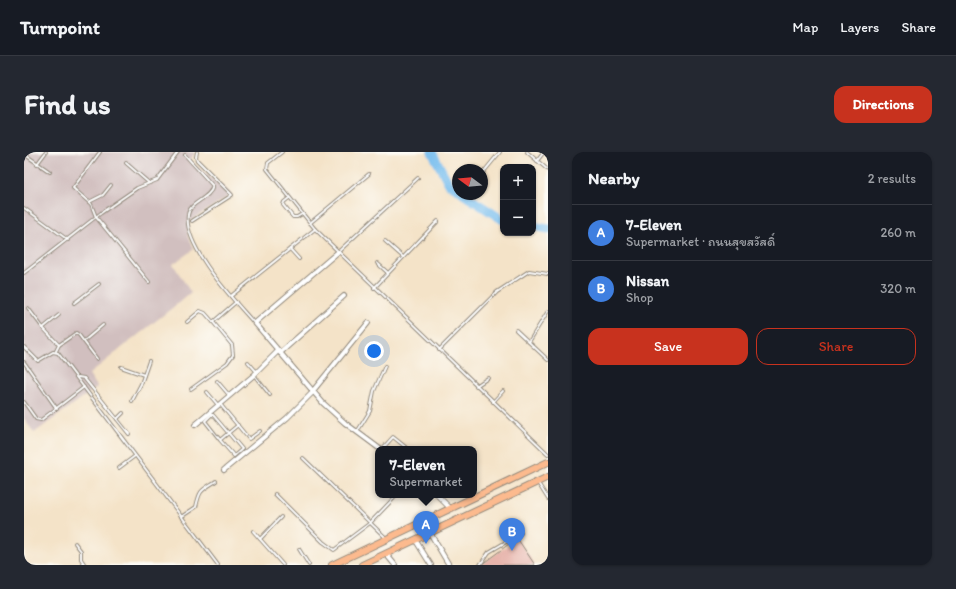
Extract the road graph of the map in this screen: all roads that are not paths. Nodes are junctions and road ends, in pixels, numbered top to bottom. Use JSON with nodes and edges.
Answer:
{"nodes":[{"id":1,"x":27,"y":152,"type":"edge"},
{"id":2,"x":46,"y":152,"type":"edge"},
{"id":3,"x":100,"y":152,"type":"edge"},
{"id":4,"x":178,"y":152,"type":"edge"},
{"id":5,"x":197,"y":152,"type":"edge"},
{"id":6,"x":282,"y":152,"type":"edge"},
{"id":7,"x":500,"y":152,"type":"edge"},
{"id":8,"x":527,"y":152,"type":"edge"},
{"id":9,"x":544,"y":152,"type":"edge"},
{"id":10,"x":25,"y":155,"type":"edge"},
{"id":11,"x":185,"y":155,"type":"dead end"},
{"id":12,"x":537,"y":161,"type":"junction"},
{"id":13,"x":126,"y":163,"type":"dead end"},
{"id":14,"x":37,"y":164,"type":"junction"},
{"id":15,"x":488,"y":167,"type":"edge"},
{"id":16,"x":548,"y":170,"type":"edge"},
{"id":17,"x":50,"y":172,"type":"dead end"},
{"id":18,"x":369,"y":174,"type":"dead end"},
{"id":19,"x":418,"y":178,"type":"dead end"},
{"id":20,"x":149,"y":183,"type":"junction"},
{"id":21,"x":112,"y":185,"type":"dead end"},
{"id":22,"x":290,"y":198,"type":"junction"},
{"id":23,"x":89,"y":202,"type":"junction"},
{"id":24,"x":24,"y":208,"type":"edge"},
{"id":25,"x":302,"y":214,"type":"junction"},
{"id":26,"x":96,"y":217,"type":"junction"},
{"id":27,"x":192,"y":221,"type":"dead end"},
{"id":28,"x":438,"y":221,"type":"dead end"},
{"id":29,"x":310,"y":223,"type":"junction"},
{"id":30,"x":315,"y":229,"type":"junction"},
{"id":31,"x":68,"y":240,"type":"junction"},
{"id":32,"x":386,"y":241,"type":"dead end"},
{"id":33,"x":290,"y":249,"type":"junction"},
{"id":34,"x":338,"y":252,"type":"junction"},
{"id":35,"x":403,"y":257,"type":"junction"},
{"id":36,"x":299,"y":259,"type":"dead end"},
{"id":37,"x":377,"y":263,"type":"dead end"},
{"id":38,"x":388,"y":273,"type":"junction"},
{"id":39,"x":24,"y":274,"type":"edge"},
{"id":40,"x":548,"y":274,"type":"edge"},
{"id":41,"x":149,"y":282,"type":"dead end"},
{"id":42,"x":99,"y":284,"type":"dead end"},
{"id":43,"x":374,"y":288,"type":"junction"},
{"id":44,"x":231,"y":296,"type":"junction"},
{"id":45,"x":344,"y":296,"type":"dead end"},
{"id":46,"x":236,"y":302,"type":"junction"},
{"id":47,"x":74,"y":303,"type":"dead end"},
{"id":48,"x":28,"y":308,"type":"dead end"},
{"id":49,"x":548,"y":311,"type":"edge"},
{"id":50,"x":59,"y":315,"type":"dead end"},
{"id":51,"x":187,"y":322,"type":"dead end"},
{"id":52,"x":213,"y":322,"type":"junction"},
{"id":53,"x":368,"y":323,"type":"dead end"},
{"id":54,"x":255,"y":324,"type":"junction"},
{"id":55,"x":103,"y":325,"type":"dead end"},
{"id":56,"x":43,"y":328,"type":"junction"},
{"id":57,"x":516,"y":330,"type":"dead end"},
{"id":58,"x":84,"y":341,"type":"junction"},
{"id":59,"x":529,"y":342,"type":"junction"},
{"id":60,"x":59,"y":345,"type":"junction"},
{"id":61,"x":24,"y":347,"type":"edge"},
{"id":62,"x":439,"y":350,"type":"junction"},
{"id":63,"x":56,"y":351,"type":"junction"},
{"id":64,"x":279,"y":352,"type":"junction"},
{"id":65,"x":97,"y":358,"type":"dead end"},
{"id":66,"x":548,"y":360,"type":"edge"},
{"id":67,"x":149,"y":361,"type":"dead end"},
{"id":68,"x":24,"y":362,"type":"edge"},
{"id":69,"x":248,"y":362,"type":"dead end"},
{"id":70,"x":386,"y":366,"type":"dead end"},
{"id":71,"x":121,"y":367,"type":"dead end"},
{"id":72,"x":256,"y":374,"type":"junction"},
{"id":73,"x":144,"y":375,"type":"junction"},
{"id":74,"x":77,"y":377,"type":"junction"},
{"id":75,"x":488,"y":378,"type":"dead end"},
{"id":76,"x":217,"y":381,"type":"dead end"},
{"id":77,"x":476,"y":386,"type":"junction"},
{"id":78,"x":84,"y":387,"type":"junction"},
{"id":79,"x":191,"y":389,"type":"dead end"},
{"id":80,"x":207,"y":392,"type":"dead end"},
{"id":81,"x":313,"y":392,"type":"junction"},
{"id":82,"x":503,"y":392,"type":"dead end"},
{"id":83,"x":270,"y":395,"type":"dead end"},
{"id":84,"x":230,"y":396,"type":"junction"},
{"id":85,"x":132,"y":401,"type":"dead end"},
{"id":86,"x":24,"y":402,"type":"edge"},
{"id":87,"x":493,"y":402,"type":"junction"},
{"id":88,"x":219,"y":405,"type":"junction"},
{"id":89,"x":57,"y":409,"type":"junction"},
{"id":90,"x":112,"y":413,"type":"junction"},
{"id":91,"x":123,"y":413,"type":"dead end"},
{"id":92,"x":107,"y":418,"type":"junction"},
{"id":93,"x":117,"y":419,"type":"junction"},
{"id":94,"x":195,"y":425,"type":"dead end"},
{"id":95,"x":238,"y":425,"type":"junction"},
{"id":96,"x":260,"y":431,"type":"dead end"},
{"id":97,"x":357,"y":432,"type":"junction"},
{"id":98,"x":228,"y":433,"type":"junction"},
{"id":99,"x":129,"y":434,"type":"dead end"},
{"id":100,"x":220,"y":440,"type":"junction"},
{"id":101,"x":377,"y":446,"type":"edge"},
{"id":102,"x":384,"y":446,"type":"edge"},
{"id":103,"x":404,"y":446,"type":"edge"},
{"id":104,"x":548,"y":454,"type":"edge"},
{"id":105,"x":135,"y":456,"type":"junction"},
{"id":106,"x":303,"y":458,"type":"dead end"},
{"id":107,"x":548,"y":462,"type":"edge"},
{"id":108,"x":119,"y":468,"type":"dead end"},
{"id":109,"x":224,"y":470,"type":"dead end"},
{"id":110,"x":548,"y":477,"type":"edge"},
{"id":111,"x":216,"y":481,"type":"dead end"},
{"id":112,"x":538,"y":482,"type":"junction"},
{"id":113,"x":275,"y":494,"type":"dead end"},
{"id":114,"x":477,"y":495,"type":"edge"},
{"id":115,"x":394,"y":498,"type":"edge"},
{"id":116,"x":440,"y":498,"type":"edge"},
{"id":117,"x":471,"y":498,"type":"edge"},
{"id":118,"x":548,"y":499,"type":"edge"},
{"id":119,"x":450,"y":508,"type":"junction"},
{"id":120,"x":181,"y":517,"type":"junction"},
{"id":121,"x":281,"y":517,"type":"dead end"},
{"id":122,"x":423,"y":521,"type":"junction"},
{"id":123,"x":370,"y":523,"type":"junction"},
{"id":124,"x":253,"y":531,"type":"dead end"},
{"id":125,"x":521,"y":533,"type":"dead end"},
{"id":126,"x":430,"y":534,"type":"junction"},
{"id":127,"x":260,"y":539,"type":"junction"},
{"id":128,"x":387,"y":539,"type":"junction"},
{"id":129,"x":416,"y":541,"type":"junction"},
{"id":130,"x":75,"y":543,"type":"dead end"},
{"id":131,"x":299,"y":549,"type":"dead end"},
{"id":132,"x":386,"y":554,"type":"junction"},
{"id":133,"x":84,"y":565,"type":"edge"},
{"id":134,"x":218,"y":565,"type":"edge"},
{"id":135,"x":283,"y":565,"type":"edge"},
{"id":136,"x":309,"y":565,"type":"edge"},
{"id":137,"x":332,"y":565,"type":"edge"},
{"id":138,"x":363,"y":565,"type":"edge"},
{"id":139,"x":395,"y":565,"type":"edge"},
{"id":140,"x":431,"y":565,"type":"edge"},
{"id":141,"x":450,"y":565,"type":"edge"},
{"id":142,"x":479,"y":565,"type":"edge"}],
"edges":[{"from":1,"to":10,"type":"lane"},
{"from":2,"to":14,"type":"lane"},
{"from":3,"to":23,"type":"lane"},
{"from":4,"to":20,"type":"lane"},
{"from":5,"to":27,"type":"lane"},
{"from":6,"to":22,"type":"lane"},
{"from":7,"to":15,"type":"lane"},
{"from":8,"to":12,"type":"lane"},
{"from":9,"to":12,"type":"lane"},
{"from":10,"to":14,"type":"lane"},
{"from":11,"to":44,"type":"lane"},
{"from":12,"to":16,"type":"lane"},
{"from":13,"to":20,"type":"lane"},
{"from":14,"to":17,"type":"lane"},
{"from":18,"to":29,"type":"lane"},
{"from":19,"to":34,"type":"lane"},
{"from":20,"to":26,"type":"lane"},
{"from":21,"to":23,"type":"lane"},
{"from":22,"to":25,"type":"lane"},
{"from":22,"to":25,"type":"lane"},
{"from":23,"to":26,"type":"lane"},
{"from":24,"to":31,"type":"lane"},
{"from":25,"to":29,"type":"lane"},
{"from":26,"to":31,"type":"lane"},
{"from":26,"to":41,"type":"lane"},
{"from":28,"to":35,"type":"lane"},
{"from":29,"to":30,"type":"lane"},
{"from":30,"to":33,"type":"lane"},
{"from":30,"to":34,"type":"lane"},
{"from":31,"to":39,"type":"lane"},
{"from":32,"to":35,"type":"lane"},
{"from":33,"to":36,"type":"lane"},
{"from":33,"to":44,"type":"lane"},
{"from":34,"to":43,"type":"lane"},
{"from":34,"to":54,"type":"street"},
{"from":35,"to":38,"type":"lane"},
{"from":37,"to":38,"type":"lane"},
{"from":38,"to":43,"type":"lane"},
{"from":40,"to":62,"type":"lane"},
{"from":42,"to":47,"type":"lane"},
{"from":43,"to":62,"type":"lane"},
{"from":44,"to":46,"type":"lane"},
{"from":45,"to":64,"type":"street"},
{"from":46,"to":52,"type":"lane"},
{"from":46,"to":54,"type":"lane"},
{"from":48,"to":56,"type":"lane"},
{"from":49,"to":59,"type":"lane"},
{"from":50,"to":56,"type":"lane"},
{"from":51,"to":52,"type":"lane"},
{"from":52,"to":79,"type":"lane"},
{"from":53,"to":81,"type":"street"},
{"from":54,"to":64,"type":"street"},
{"from":55,"to":58,"type":"lane"},
{"from":56,"to":60,"type":"lane"},
{"from":57,"to":59,"type":"lane"},
{"from":58,"to":60,"type":"lane"},
{"from":58,"to":65,"type":"lane"},
{"from":59,"to":66,"type":"lane"},
{"from":60,"to":63,"type":"lane"},
{"from":61,"to":63,"type":"lane"},
{"from":62,"to":77,"type":"lane"},
{"from":63,"to":74,"type":"lane"},
{"from":64,"to":72,"type":"street"},
{"from":64,"to":81,"type":"street"},
{"from":67,"to":73,"type":"lane"},
{"from":68,"to":89,"type":"lane"},
{"from":69,"to":72,"type":"lane"},
{"from":70,"to":97,"type":"lane"},
{"from":71,"to":73,"type":"lane"},
{"from":72,"to":83,"type":"lane"},
{"from":72,"to":84,"type":"street"},
{"from":73,"to":85,"type":"lane"},
{"from":74,"to":78,"type":"lane"},
{"from":74,"to":90,"type":"lane"},
{"from":75,"to":77,"type":"lane"},
{"from":76,"to":84,"type":"lane"},
{"from":77,"to":87,"type":"lane"},
{"from":78,"to":89,"type":"lane"},
{"from":78,"to":92,"type":"lane"},
{"from":80,"to":88,"type":"lane"},
{"from":81,"to":97,"type":"street"},
{"from":81,"to":109,"type":"street"},
{"from":82,"to":87,"type":"lane"},
{"from":84,"to":88,"type":"street"},
{"from":86,"to":89,"type":"lane"},
{"from":87,"to":104,"type":"lane"},
{"from":88,"to":94,"type":"street"},
{"from":88,"to":95,"type":"lane"},
{"from":90,"to":92,"type":"lane"},
{"from":90,"to":93,"type":"lane"},
{"from":91,"to":93,"type":"lane"},
{"from":92,"to":105,"type":"lane"},
{"from":93,"to":99,"type":"lane"},
{"from":95,"to":96,"type":"lane"},
{"from":95,"to":98,"type":"lane"},
{"from":97,"to":101,"type":"street"},
{"from":98,"to":100,"type":"lane"},
{"from":98,"to":100,"type":"lane"},
{"from":98,"to":100,"type":"lane"},
{"from":102,"to":103,"type":"lane"},
{"from":105,"to":108,"type":"lane"},
{"from":105,"to":120,"type":"lane"},
{"from":106,"to":123,"type":"lane"},
{"from":107,"to":114,"type":"main road"},
{"from":110,"to":112,"type":"main road"},
{"from":111,"to":120,"type":"lane"},
{"from":112,"to":118,"type":"lane"},
{"from":112,"to":126,"type":"main road"},
{"from":113,"to":123,"type":"lane"},
{"from":115,"to":123,"type":"lane"},
{"from":116,"to":119,"type":"street"},
{"from":117,"to":119,"type":"main road"},
{"from":119,"to":122,"type":"main road"},
{"from":120,"to":134,"type":"lane"},
{"from":121,"to":127,"type":"lane"},
{"from":122,"to":126,"type":"street"},
{"from":122,"to":128,"type":"main road"},
{"from":123,"to":128,"type":"lane"},
{"from":124,"to":127,"type":"lane"},
{"from":125,"to":142,"type":"lane"},
{"from":126,"to":129,"type":"main road"},
{"from":126,"to":141,"type":"street"},
{"from":127,"to":135,"type":"lane"},
{"from":128,"to":137,"type":"main road"},
{"from":129,"to":132,"type":"main road"},
{"from":129,"to":140,"type":"street"},
{"from":130,"to":133,"type":"lane"},
{"from":131,"to":136,"type":"lane"},
{"from":132,"to":138,"type":"main road"},
{"from":132,"to":139,"type":"street"}]}
